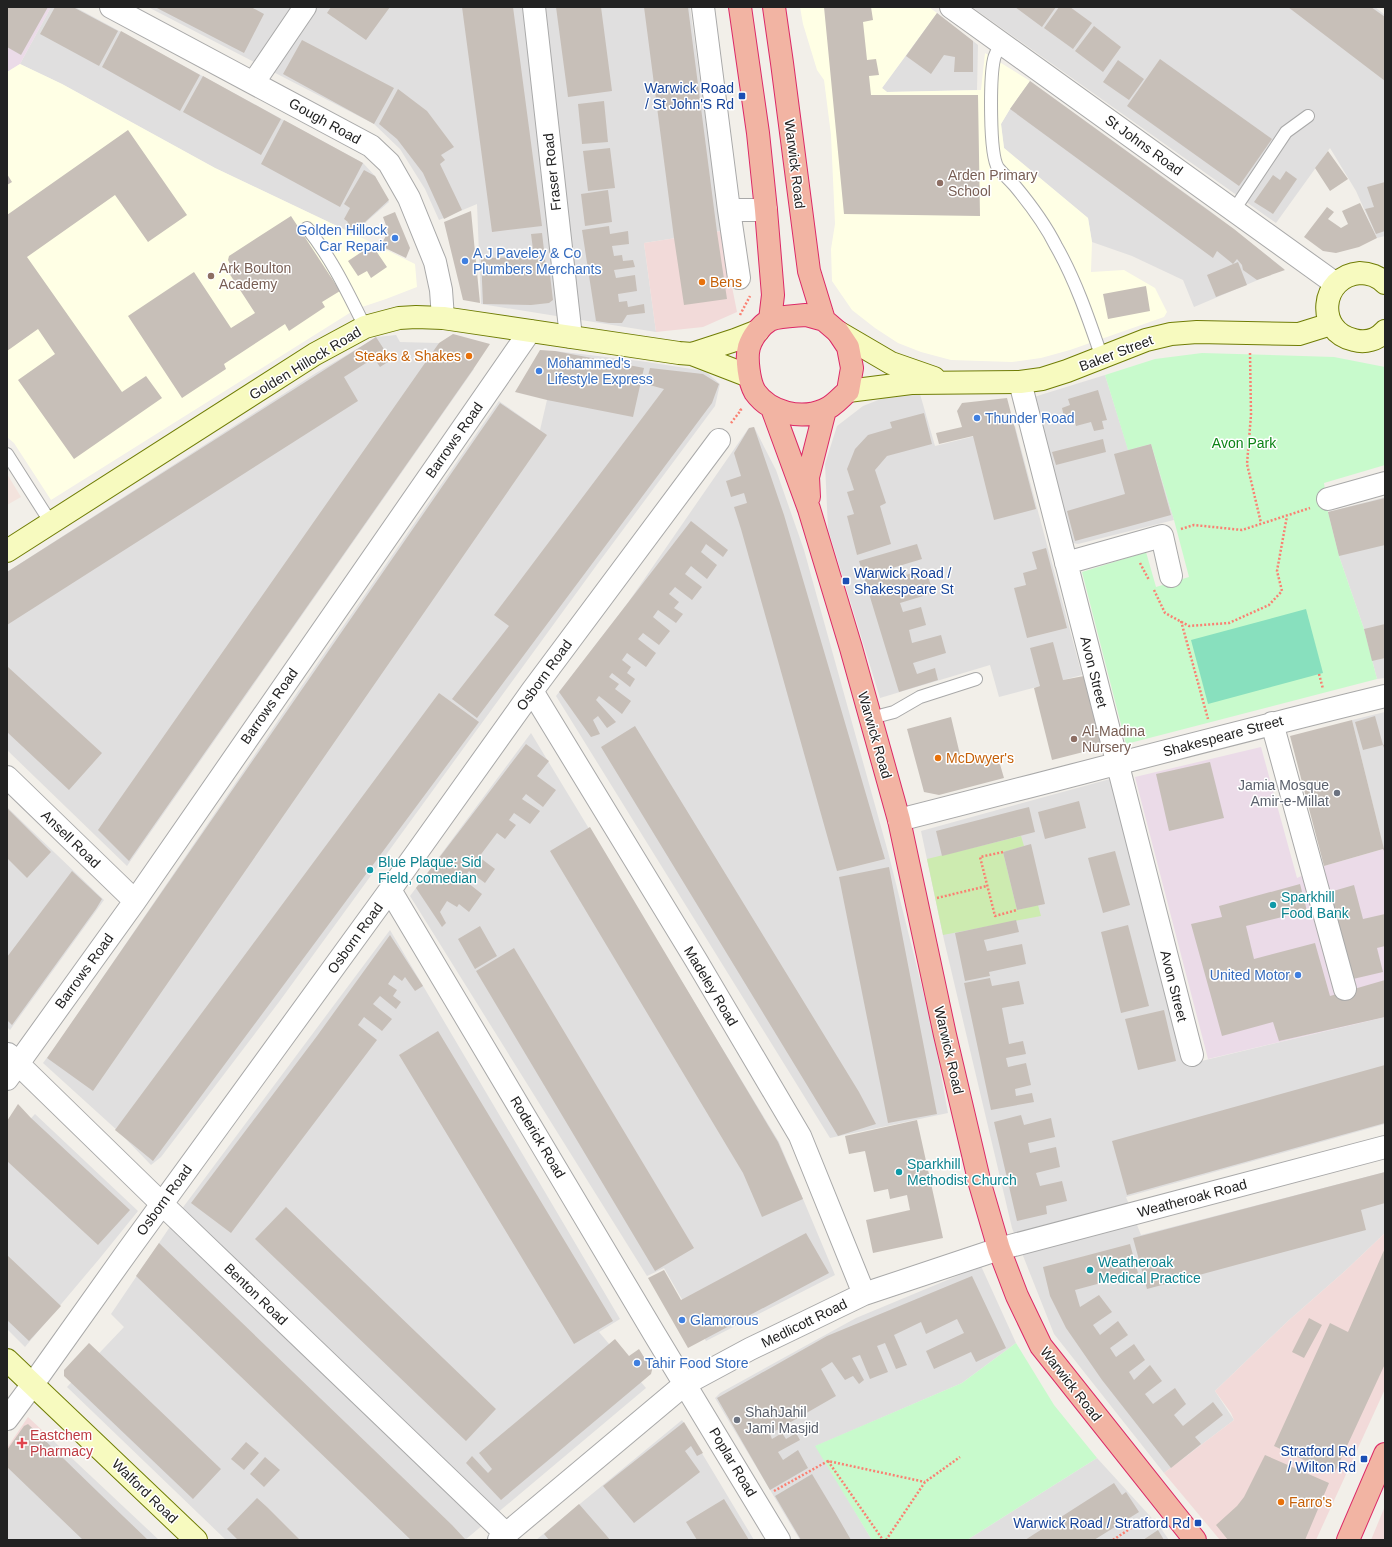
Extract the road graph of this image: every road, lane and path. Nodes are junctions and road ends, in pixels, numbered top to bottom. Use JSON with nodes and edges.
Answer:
{"nodes":[{"id":1,"x":111,"y":7,"type":"edge"},
{"id":2,"x":305,"y":7,"type":"edge"},
{"id":3,"x":534,"y":7,"type":"edge"},
{"id":4,"x":703,"y":7,"type":"edge"},
{"id":5,"x":740,"y":7,"type":"edge"},
{"id":6,"x":774,"y":7,"type":"edge"},
{"id":7,"x":951,"y":7,"type":"edge"},
{"id":8,"x":1001,"y":43,"type":"junction"},
{"id":9,"x":254,"y":82,"type":"junction"},
{"id":10,"x":1308,"y":116,"type":"dead end"},
{"id":11,"x":729,"y":210,"type":"junction"},
{"id":12,"x":766,"y":210,"type":"junction"},
{"id":13,"x":1234,"y":210,"type":"junction"},
{"id":14,"x":307,"y":228,"type":"dead end"},
{"id":15,"x":1384,"y":281,"type":"edge"},
{"id":16,"x":1336,"y":284,"type":"junction"},
{"id":17,"x":745,"y":286,"type":"joint"},
{"id":18,"x":443,"y":318,"type":"junction"},
{"id":19,"x":733,"y":318,"type":"dead end"},
{"id":20,"x":1331,"y":324,"type":"junction"},
{"id":21,"x":764,"y":325,"type":"junction"},
{"id":22,"x":831,"y":326,"type":"junction"},
{"id":23,"x":365,"y":327,"type":"junction"},
{"id":24,"x":530,"y":331,"type":"junction"},
{"id":25,"x":1385,"y":331,"type":"edge"},
{"id":26,"x":1249,"y":332,"type":"junction"},
{"id":27,"x":571,"y":337,"type":"junction"},
{"id":28,"x":692,"y":354,"type":"junction"},
{"id":29,"x":1102,"y":358,"type":"junction"},
{"id":30,"x":749,"y":376,"type":"junction"},
{"id":31,"x":1020,"y":382,"type":"junction"},
{"id":32,"x":948,"y":383,"type":"junction"},
{"id":33,"x":848,"y":391,"type":"junction"},
{"id":34,"x":772,"y":408,"type":"junction"},
{"id":35,"x":825,"y":410,"type":"junction"},
{"id":36,"x":719,"y":440,"type":"dead end"},
{"id":37,"x":7,"y":454,"type":"edge"},
{"id":38,"x":1385,"y":483,"type":"edge"},
{"id":39,"x":1328,"y":499,"type":"joint"},
{"id":40,"x":809,"y":509,"type":"junction"},
{"id":41,"x":1286,"y":516,"type":"junction"},
{"id":42,"x":51,"y":523,"type":"junction"},
{"id":43,"x":1261,"y":523,"type":"junction"},
{"id":44,"x":1162,"y":536,"type":"junction"},
{"id":45,"x":1131,"y":545,"type":"junction"},
{"id":46,"x":7,"y":551,"type":"edge"},
{"id":47,"x":1066,"y":563,"type":"junction"},
{"id":48,"x":1171,"y":576,"type":"dead end"},
{"id":49,"x":1150,"y":582,"type":"dead end"},
{"id":50,"x":1153,"y":588,"type":"dead end"},
{"id":51,"x":1181,"y":621,"type":"junction"},
{"id":52,"x":976,"y":679,"type":"dead end"},
{"id":53,"x":532,"y":691,"type":"junction"},
{"id":54,"x":1385,"y":696,"type":"edge"},
{"id":55,"x":871,"y":718,"type":"junction"},
{"id":56,"x":1272,"y":723,"type":"junction"},
{"id":57,"x":1214,"y":738,"type":"junction"},
{"id":58,"x":1117,"y":764,"type":"junction"},
{"id":59,"x":7,"y":777,"type":"edge"},
{"id":60,"x":899,"y":820,"type":"junction"},
{"id":61,"x":1002,"y":852,"type":"dead end"},
{"id":62,"x":988,"y":886,"type":"junction"},
{"id":63,"x":390,"y":890,"type":"junction"},
{"id":64,"x":135,"y":901,"type":"junction"},
{"id":65,"x":917,"y":902,"type":"junction"},
{"id":66,"x":1017,"y":910,"type":"dead end"},
{"id":67,"x":1345,"y":989,"type":"dead end"},
{"id":68,"x":1192,"y":1055,"type":"dead end"},
{"id":69,"x":11,"y":1065,"type":"edge"},
{"id":70,"x":1385,"y":1147,"type":"edge"},
{"id":71,"x":162,"y":1204,"type":"junction"},
{"id":72,"x":999,"y":1249,"type":"junction"},
{"id":73,"x":864,"y":1294,"type":"junction"},
{"id":74,"x":7,"y":1360,"type":"edge"},
{"id":75,"x":33,"y":1384,"type":"junction"},
{"id":76,"x":686,"y":1384,"type":"junction"},
{"id":77,"x":7,"y":1419,"type":"edge"},
{"id":78,"x":960,"y":1457,"type":"dead end"},
{"id":79,"x":828,"y":1461,"type":"junction"},
{"id":80,"x":1384,"y":1461,"type":"edge"},
{"id":81,"x":925,"y":1482,"type":"junction"},
{"id":82,"x":757,"y":1501,"type":"junction"},
{"id":83,"x":1167,"y":1505,"type":"junction"},
{"id":84,"x":510,"y":1535,"type":"edge"},
{"id":85,"x":1194,"y":1539,"type":"edge"},
{"id":86,"x":196,"y":1540,"type":"edge"},
{"id":87,"x":779,"y":1540,"type":"edge"},
{"id":88,"x":883,"y":1540,"type":"edge"},
{"id":89,"x":886,"y":1540,"type":"edge"},
{"id":90,"x":1112,"y":1540,"type":"edge"},
{"id":91,"x":1348,"y":1540,"type":"edge"}],
"edges":[{"from":1,"to":9,"type":"street","name":"Gough Road"},
{"from":2,"to":9,"type":"street"},
{"from":3,"to":27,"type":"street","name":"Fraser Road"},
{"from":4,"to":11,"type":"street"},
{"from":5,"to":12,"type":"highway"},
{"from":6,"to":22,"type":"highway","name":"Warwick Road"},
{"from":7,"to":8,"type":"street","name":"St Johns Road"},
{"from":8,"to":13,"type":"street","name":"St Johns Road"},
{"from":8,"to":29,"type":"lane"},
{"from":9,"to":18,"type":"street","name":"Gough Road"},
{"from":10,"to":13,"type":"lane"},
{"from":11,"to":12,"type":"street"},
{"from":11,"to":17,"type":"street"},
{"from":12,"to":21,"type":"highway"},
{"from":13,"to":16,"type":"street","name":"St Johns Road"},
{"from":14,"to":23,"type":"lane"},
{"from":15,"to":16,"type":"main road"},
{"from":16,"to":20,"type":"main road"},
{"from":17,"to":19,"type":"path"},
{"from":18,"to":23,"type":"main road","name":"Golden Hillock Road"},
{"from":18,"to":24,"type":"main road","name":"Golden Hillock Road"},
{"from":20,"to":25,"type":"main road"},
{"from":20,"to":26,"type":"main road","name":"Baker Street"},
{"from":21,"to":22,"type":"highway"},
{"from":21,"to":28,"type":"main road","name":"Golden Hillock Road"},
{"from":21,"to":30,"type":"highway"},
{"from":22,"to":32,"type":"main road","name":"Baker Street"},
{"from":22,"to":33,"type":"highway"},
{"from":23,"to":42,"type":"main road","name":"Golden Hillock Road"},
{"from":24,"to":27,"type":"main road","name":"Golden Hillock Road"},
{"from":24,"to":64,"type":"street","name":"Barrows Road"},
{"from":26,"to":29,"type":"main road","name":"Baker Street"},
{"from":26,"to":43,"type":"path"},
{"from":27,"to":28,"type":"main road","name":"Golden Hillock Road"},
{"from":28,"to":30,"type":"main road","name":"Golden Hillock Road"},
{"from":29,"to":31,"type":"main road","name":"Baker Street"},
{"from":30,"to":34,"type":"highway"},
{"from":31,"to":32,"type":"main road","name":"Baker Street"},
{"from":31,"to":47,"type":"street","name":"Avon Street"},
{"from":32,"to":33,"type":"main road","name":"Baker Street"},
{"from":33,"to":35,"type":"highway"},
{"from":34,"to":35,"type":"highway"},
{"from":34,"to":40,"type":"highway","name":"Warwick Road"},
{"from":35,"to":40,"type":"highway","name":"Warwick Road"},
{"from":36,"to":53,"type":"street","name":"Osborn Road"},
{"from":37,"to":42,"type":"lane"},
{"from":38,"to":39,"type":"street"},
{"from":39,"to":41,"type":"path"},
{"from":40,"to":55,"type":"highway","name":"Warwick Road"},
{"from":41,"to":43,"type":"path"},
{"from":41,"to":51,"type":"path"},
{"from":42,"to":46,"type":"main road","name":"Golden Hillock Road"},
{"from":43,"to":44,"type":"path"},
{"from":44,"to":45,"type":"street"},
{"from":44,"to":48,"type":"street"},
{"from":45,"to":47,"type":"street"},
{"from":45,"to":49,"type":"path"},
{"from":47,"to":58,"type":"street","name":"Avon Street"},
{"from":50,"to":51,"type":"path"},
{"from":51,"to":57,"type":"path"},
{"from":52,"to":55,"type":"lane"},
{"from":53,"to":63,"type":"street","name":"Osborn Road"},
{"from":53,"to":73,"type":"street","name":"Madeley Road"},
{"from":54,"to":56,"type":"street","name":"Shakespeare Street"},
{"from":55,"to":60,"type":"highway","name":"Warwick Road"},
{"from":56,"to":57,"type":"street","name":"Shakespeare Street"},
{"from":56,"to":67,"type":"street"},
{"from":57,"to":58,"type":"street","name":"Shakespeare Street"},
{"from":58,"to":60,"type":"street","name":"Shakespeare Street"},
{"from":58,"to":68,"type":"street","name":"Avon Street"},
{"from":59,"to":64,"type":"street","name":"Ansell Road"},
{"from":60,"to":65,"type":"highway","name":"Warwick Road"},
{"from":61,"to":62,"type":"path"},
{"from":62,"to":65,"type":"path"},
{"from":62,"to":66,"type":"path"},
{"from":63,"to":71,"type":"street","name":"Osborn Road"},
{"from":63,"to":76,"type":"street","name":"Roderick Road"},
{"from":64,"to":69,"type":"street","name":"Barrows Road"},
{"from":65,"to":72,"type":"highway","name":"Warwick Road"},
{"from":69,"to":71,"type":"street","name":"Benton Road"},
{"from":70,"to":72,"type":"street","name":"Weatheroak Road"},
{"from":71,"to":75,"type":"street","name":"Osborn Road"},
{"from":71,"to":84,"type":"street","name":"Benton Road"},
{"from":72,"to":73,"type":"street","name":"Medlicott Road"},
{"from":72,"to":83,"type":"highway","name":"Warwick Road"},
{"from":73,"to":76,"type":"street","name":"Medlicott Road"},
{"from":74,"to":75,"type":"main road","name":"Walford Road"},
{"from":75,"to":77,"type":"street","name":"Osborn Road"},
{"from":75,"to":86,"type":"main road","name":"Walford Road"},
{"from":76,"to":82,"type":"street","name":"Poplar Road"},
{"from":76,"to":84,"type":"street","name":"Medlicott Road"},
{"from":78,"to":81,"type":"path"},
{"from":79,"to":81,"type":"path"},
{"from":79,"to":82,"type":"path"},
{"from":79,"to":88,"type":"path"},
{"from":80,"to":91,"type":"highway"},
{"from":81,"to":89,"type":"path"},
{"from":82,"to":87,"type":"street","name":"Poplar Road"},
{"from":83,"to":85,"type":"highway","name":"Warwick Road"},
{"from":83,"to":90,"type":"path"}]}
